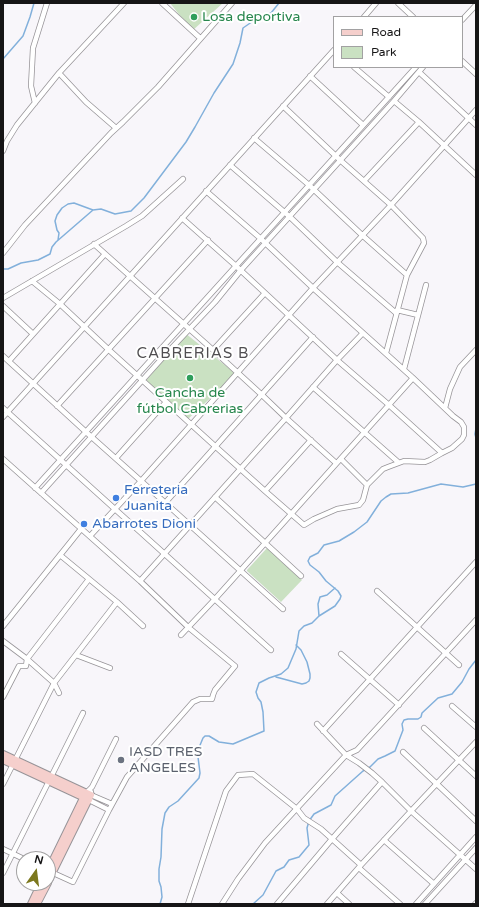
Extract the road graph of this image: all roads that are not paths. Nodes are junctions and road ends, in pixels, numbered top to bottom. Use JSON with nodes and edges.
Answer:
{"nodes":[{"id":1,"x":48,"y":3,"type":"edge"},
{"id":2,"x":124,"y":3,"type":"edge"},
{"id":3,"x":162,"y":3,"type":"edge"},
{"id":4,"x":232,"y":3,"type":"edge"},
{"id":5,"x":376,"y":3,"type":"edge"},
{"id":6,"x":398,"y":3,"type":"edge"},
{"id":7,"x":476,"y":5,"type":"edge"},
{"id":8,"x":365,"y":16,"type":"edge"},
{"id":9,"x":412,"y":16,"type":"edge"},
{"id":10,"x":463,"y":19,"type":"edge"},
{"id":11,"x":200,"y":38,"type":"junction"},
{"id":12,"x":333,"y":51,"type":"edge"},
{"id":13,"x":463,"y":62,"type":"edge"},
{"id":14,"x":355,"y":68,"type":"edge"},
{"id":15,"x":414,"y":68,"type":"edge"},
{"id":16,"x":422,"y":68,"type":"edge"},
{"id":17,"x":419,"y":72,"type":"junction"},
{"id":18,"x":59,"y":73,"type":"junction"},
{"id":19,"x":476,"y":74,"type":"edge"},
{"id":20,"x":310,"y":76,"type":"junction"},
{"id":21,"x":389,"y":97,"type":"junction"},
{"id":22,"x":394,"y":101,"type":"junction"},
{"id":23,"x":35,"y":103,"type":"junction"},
{"id":24,"x":283,"y":106,"type":"junction"},
{"id":25,"x":476,"y":110,"type":"edge"},
{"id":26,"x":469,"y":118,"type":"junction"},
{"id":27,"x":419,"y":122,"type":"junction"},
{"id":28,"x":363,"y":125,"type":"junction"},
{"id":29,"x":476,"y":125,"type":"edge"},
{"id":30,"x":116,"y":128,"type":"junction"},
{"id":31,"x":254,"y":138,"type":"junction"},
{"id":32,"x":444,"y":146,"type":"junction"},
{"id":33,"x":3,"y":151,"type":"edge"},
{"id":34,"x":336,"y":156,"type":"junction"},
{"id":35,"x":340,"y":160,"type":"junction"},
{"id":36,"x":230,"y":165,"type":"junction"},
{"id":37,"x":476,"y":175,"type":"edge"},
{"id":38,"x":183,"y":179,"type":"dead end"},
{"id":39,"x":364,"y":181,"type":"junction"},
{"id":40,"x":309,"y":185,"type":"junction"},
{"id":41,"x":314,"y":190,"type":"junction"},
{"id":42,"x":206,"y":192,"type":"junction"},
{"id":43,"x":390,"y":205,"type":"junction"},
{"id":44,"x":284,"y":212,"type":"junction"},
{"id":45,"x":290,"y":217,"type":"junction"},
{"id":46,"x":182,"y":218,"type":"junction"},
{"id":47,"x":362,"y":235,"type":"junction"},
{"id":48,"x":260,"y":238,"type":"junction"},
{"id":49,"x":208,"y":240,"type":"junction"},
{"id":50,"x":94,"y":244,"type":"junction"},
{"id":51,"x":266,"y":244,"type":"junction"},
{"id":52,"x":3,"y":254,"type":"edge"},
{"id":53,"x":105,"y":254,"type":"junction"},
{"id":54,"x":337,"y":262,"type":"junction"},
{"id":55,"x":236,"y":266,"type":"junction"},
{"id":56,"x":241,"y":270,"type":"junction"},
{"id":57,"x":407,"y":275,"type":"junction"},
{"id":58,"x":130,"y":276,"type":"junction"},
{"id":59,"x":32,"y":281,"type":"junction"},
{"id":60,"x":426,"y":285,"type":"dead end"},
{"id":61,"x":313,"y":288,"type":"junction"},
{"id":62,"x":265,"y":293,"type":"junction"},
{"id":63,"x":3,"y":298,"type":"edge"},
{"id":64,"x":155,"y":298,"type":"junction"},
{"id":65,"x":60,"y":304,"type":"junction"},
{"id":66,"x":3,"y":306,"type":"edge"},
{"id":67,"x":397,"y":311,"type":"junction"},
{"id":68,"x":290,"y":315,"type":"junction"},
{"id":69,"x":418,"y":315,"type":"junction"},
{"id":70,"x":184,"y":324,"type":"junction"},
{"id":71,"x":84,"y":327,"type":"junction"},
{"id":72,"x":189,"y":329,"type":"junction"},
{"id":73,"x":363,"y":333,"type":"junction"},
{"id":74,"x":33,"y":334,"type":"junction"},
{"id":75,"x":314,"y":337,"type":"junction"},
{"id":76,"x":109,"y":350,"type":"junction"},
{"id":77,"x":213,"y":350,"type":"junction"},
{"id":78,"x":476,"y":350,"type":"edge"},
{"id":79,"x":386,"y":353,"type":"junction"},
{"id":80,"x":3,"y":356,"type":"edge"},
{"id":81,"x":337,"y":360,"type":"junction"},
{"id":82,"x":9,"y":361,"type":"junction"},
{"id":83,"x":404,"y":369,"type":"junction"},
{"id":84,"x":238,"y":372,"type":"junction"},
{"id":85,"x":137,"y":375,"type":"junction"},
{"id":86,"x":413,"y":378,"type":"junction"},
{"id":87,"x":142,"y":380,"type":"junction"},
{"id":88,"x":33,"y":384,"type":"junction"},
{"id":89,"x":313,"y":387,"type":"junction"},
{"id":90,"x":262,"y":395,"type":"junction"},
{"id":91,"x":166,"y":402,"type":"junction"},
{"id":92,"x":389,"y":405,"type":"junction"},
{"id":93,"x":57,"y":406,"type":"junction"},
{"id":94,"x":3,"y":408,"type":"edge"},
{"id":95,"x":444,"y":408,"type":"junction"},
{"id":96,"x":8,"y":412,"type":"junction"},
{"id":97,"x":3,"y":417,"type":"edge"},
{"id":98,"x":286,"y":418,"type":"junction"},
{"id":99,"x":191,"y":424,"type":"junction"},
{"id":100,"x":86,"y":432,"type":"junction"},
{"id":101,"x":365,"y":432,"type":"junction"},
{"id":102,"x":91,"y":437,"type":"junction"},
{"id":103,"x":311,"y":440,"type":"junction"},
{"id":104,"x":216,"y":447,"type":"junction"},
{"id":105,"x":442,"y":453,"type":"junction"},
{"id":106,"x":116,"y":458,"type":"junction"},
{"id":107,"x":3,"y":459,"type":"edge"},
{"id":108,"x":341,"y":459,"type":"junction"},
{"id":109,"x":61,"y":460,"type":"junction"},
{"id":110,"x":398,"y":462,"type":"junction"},
{"id":111,"x":336,"y":463,"type":"junction"},
{"id":112,"x":66,"y":465,"type":"junction"},
{"id":113,"x":240,"y":469,"type":"junction"},
{"id":114,"x":141,"y":481,"type":"junction"},
{"id":115,"x":367,"y":485,"type":"junction"},
{"id":116,"x":35,"y":488,"type":"junction"},
{"id":117,"x":264,"y":491,"type":"junction"},
{"id":118,"x":41,"y":493,"type":"junction"},
{"id":119,"x":215,"y":497,"type":"junction"},
{"id":120,"x":165,"y":503,"type":"junction"},
{"id":121,"x":116,"y":509,"type":"junction"},
{"id":122,"x":291,"y":514,"type":"junction"},
{"id":123,"x":190,"y":525,"type":"junction"},
{"id":124,"x":81,"y":528,"type":"junction"},
{"id":125,"x":90,"y":536,"type":"junction"},
{"id":126,"x":266,"y":543,"type":"junction"},
{"id":127,"x":165,"y":554,"type":"junction"},
{"id":128,"x":60,"y":555,"type":"junction"},
{"id":129,"x":476,"y":562,"type":"edge"},
{"id":130,"x":240,"y":571,"type":"junction"},
{"id":131,"x":302,"y":576,"type":"dead end"},
{"id":132,"x":89,"y":579,"type":"junction"},
{"id":133,"x":140,"y":581,"type":"junction"},
{"id":134,"x":377,"y":591,"type":"dead end"},
{"id":135,"x":215,"y":599,"type":"junction"},
{"id":136,"x":117,"y":602,"type":"junction"},
{"id":137,"x":283,"y":609,"type":"dead end"},
{"id":138,"x":476,"y":620,"type":"edge"},
{"id":139,"x":3,"y":626,"type":"edge"},
{"id":140,"x":143,"y":626,"type":"dead end"},
{"id":141,"x":188,"y":627,"type":"junction"},
{"id":142,"x":417,"y":627,"type":"junction"},
{"id":143,"x":181,"y":635,"type":"dead end"},
{"id":144,"x":3,"y":641,"type":"edge"},
{"id":145,"x":271,"y":650,"type":"dead end"},
{"id":146,"x":446,"y":653,"type":"junction"},
{"id":147,"x":341,"y":654,"type":"dead end"},
{"id":148,"x":76,"y":655,"type":"junction"},
{"id":149,"x":27,"y":659,"type":"junction"},
{"id":150,"x":460,"y":665,"type":"dead end"},
{"id":151,"x":110,"y":668,"type":"dead end"},
{"id":152,"x":370,"y":679,"type":"junction"},
{"id":153,"x":54,"y":683,"type":"junction"},
{"id":154,"x":59,"y":693,"type":"dead end"},
{"id":155,"x":3,"y":697,"type":"edge"},
{"id":156,"x":399,"y":705,"type":"junction"},
{"id":157,"x":452,"y":706,"type":"dead end"},
{"id":158,"x":83,"y":713,"type":"dead end"},
{"id":159,"x":317,"y":724,"type":"dead end"},
{"id":160,"x":476,"y":727,"type":"edge"},
{"id":161,"x":424,"y":728,"type":"dead end"},
{"id":162,"x":323,"y":731,"type":"junction"},
{"id":163,"x":116,"y":739,"type":"dead end"},
{"id":164,"x":476,"y":742,"type":"edge"},
{"id":165,"x":403,"y":752,"type":"dead end"},
{"id":166,"x":3,"y":754,"type":"edge"},
{"id":167,"x":346,"y":755,"type":"junction"},
{"id":168,"x":3,"y":760,"type":"edge"},
{"id":169,"x":459,"y":760,"type":"junction"},
{"id":170,"x":14,"y":762,"type":"junction"},
{"id":171,"x":476,"y":776,"type":"edge"},
{"id":172,"x":50,"y":779,"type":"junction"},
{"id":173,"x":382,"y":782,"type":"junction"},
{"id":174,"x":3,"y":784,"type":"edge"},
{"id":175,"x":436,"y":784,"type":"junction"},
{"id":176,"x":87,"y":796,"type":"junction"},
{"id":177,"x":112,"y":804,"type":"junction"},
{"id":178,"x":297,"y":809,"type":"junction"},
{"id":179,"x":109,"y":810,"type":"junction"},
{"id":180,"x":411,"y":811,"type":"junction"},
{"id":181,"x":476,"y":821,"type":"edge"},
{"id":182,"x":476,"y":837,"type":"edge"},
{"id":183,"x":332,"y":839,"type":"junction"},
{"id":184,"x":384,"y":840,"type":"junction"},
{"id":185,"x":476,"y":848,"type":"edge"},
{"id":186,"x":3,"y":849,"type":"edge"},
{"id":187,"x":12,"y":854,"type":"junction"},
{"id":188,"x":460,"y":855,"type":"junction"},
{"id":189,"x":16,"y":856,"type":"edge"},
{"id":190,"x":56,"y":859,"type":"edge"},
{"id":191,"x":465,"y":860,"type":"junction"},
{"id":192,"x":360,"y":867,"type":"junction"},
{"id":193,"x":476,"y":869,"type":"edge"},
{"id":194,"x":3,"y":873,"type":"edge"},
{"id":195,"x":56,"y":874,"type":"edge"},
{"id":196,"x":434,"y":884,"type":"junction"},
{"id":197,"x":37,"y":891,"type":"edge"},
{"id":198,"x":44,"y":891,"type":"edge"},
{"id":199,"x":337,"y":893,"type":"junction"},
{"id":200,"x":31,"y":904,"type":"edge"},
{"id":201,"x":37,"y":904,"type":"edge"},
{"id":202,"x":188,"y":904,"type":"edge"},
{"id":203,"x":222,"y":904,"type":"edge"},
{"id":204,"x":277,"y":904,"type":"edge"},
{"id":205,"x":327,"y":904,"type":"edge"},
{"id":206,"x":349,"y":904,"type":"edge"},
{"id":207,"x":400,"y":904,"type":"edge"},
{"id":208,"x":416,"y":904,"type":"edge"},
{"id":209,"x":425,"y":904,"type":"edge"}],
"edges":[{"from":1,"to":23,"type":"street"},
{"from":2,"to":18,"type":"street"},
{"from":3,"to":11,"type":"street"},
{"from":4,"to":11,"type":"street"},
{"from":5,"to":8,"type":"street"},
{"from":6,"to":9,"type":"street"},
{"from":7,"to":10,"type":"street"},
{"from":11,"to":30,"type":"street"},
{"from":12,"to":20,"type":"street"},
{"from":13,"to":19,"type":"street"},
{"from":14,"to":21,"type":"street"},
{"from":15,"to":21,"type":"street"},
{"from":16,"to":17,"type":"street"},
{"from":17,"to":22,"type":"street"},
{"from":17,"to":26,"type":"street"},
{"from":18,"to":23,"type":"street"},
{"from":18,"to":30,"type":"street"},
{"from":20,"to":24,"type":"street"},
{"from":20,"to":28,"type":"street"},
{"from":21,"to":28,"type":"street"},
{"from":22,"to":27,"type":"street"},
{"from":22,"to":35,"type":"street"},
{"from":23,"to":33,"type":"street"},
{"from":24,"to":31,"type":"street"},
{"from":24,"to":34,"type":"street"},
{"from":25,"to":26,"type":"street"},
{"from":26,"to":29,"type":"street"},
{"from":26,"to":32,"type":"street"},
{"from":27,"to":32,"type":"street"},
{"from":27,"to":39,"type":"street"},
{"from":28,"to":34,"type":"street"},
{"from":30,"to":52,"type":"street"},
{"from":31,"to":36,"type":"street"},
{"from":31,"to":40,"type":"street"},
{"from":32,"to":37,"type":"street"},
{"from":32,"to":43,"type":"street"},
{"from":34,"to":35,"type":"street"},
{"from":34,"to":40,"type":"street"},
{"from":35,"to":39,"type":"street"},
{"from":35,"to":41,"type":"street"},
{"from":36,"to":42,"type":"street"},
{"from":36,"to":44,"type":"street"},
{"from":38,"to":50,"type":"street"},
{"from":39,"to":43,"type":"street"},
{"from":40,"to":41,"type":"street"},
{"from":40,"to":44,"type":"street"},
{"from":41,"to":45,"type":"street"},
{"from":41,"to":47,"type":"street"},
{"from":42,"to":46,"type":"street"},
{"from":42,"to":48,"type":"street"},
{"from":43,"to":47,"type":"street"},
{"from":43,"to":57,"type":"street"},
{"from":44,"to":45,"type":"street"},
{"from":44,"to":48,"type":"street"},
{"from":45,"to":51,"type":"street"},
{"from":45,"to":54,"type":"street"},
{"from":46,"to":49,"type":"street"},
{"from":46,"to":58,"type":"street"},
{"from":47,"to":54,"type":"street"},
{"from":47,"to":57,"type":"street"},
{"from":48,"to":51,"type":"street"},
{"from":48,"to":55,"type":"street"},
{"from":49,"to":55,"type":"street"},
{"from":49,"to":64,"type":"street"},
{"from":50,"to":53,"type":"street"},
{"from":50,"to":59,"type":"street"},
{"from":51,"to":56,"type":"street"},
{"from":51,"to":61,"type":"street"},
{"from":53,"to":58,"type":"street"},
{"from":53,"to":65,"type":"street"},
{"from":54,"to":61,"type":"street"},
{"from":54,"to":67,"type":"street"},
{"from":55,"to":56,"type":"street"},
{"from":55,"to":70,"type":"street"},
{"from":56,"to":62,"type":"street"},
{"from":56,"to":72,"type":"street"},
{"from":57,"to":67,"type":"street"},
{"from":58,"to":64,"type":"street"},
{"from":58,"to":71,"type":"street"},
{"from":59,"to":63,"type":"street"},
{"from":59,"to":65,"type":"street"},
{"from":60,"to":69,"type":"street"},
{"from":61,"to":68,"type":"street"},
{"from":61,"to":73,"type":"street"},
{"from":62,"to":68,"type":"street"},
{"from":62,"to":77,"type":"street"},
{"from":64,"to":70,"type":"street"},
{"from":64,"to":76,"type":"street"},
{"from":65,"to":71,"type":"street"},
{"from":65,"to":74,"type":"street"},
{"from":66,"to":74,"type":"street"},
{"from":67,"to":69,"type":"street"},
{"from":67,"to":79,"type":"street"},
{"from":68,"to":75,"type":"street"},
{"from":68,"to":84,"type":"street"},
{"from":69,"to":83,"type":"street"},
{"from":70,"to":72,"type":"street"},
{"from":70,"to":85,"type":"street"},
{"from":71,"to":76,"type":"street"},
{"from":71,"to":88,"type":"street"},
{"from":72,"to":77,"type":"street"},
{"from":72,"to":87,"type":"street"},
{"from":73,"to":79,"type":"street"},
{"from":73,"to":81,"type":"street"},
{"from":74,"to":82,"type":"street"},
{"from":75,"to":81,"type":"street"},
{"from":75,"to":90,"type":"street"},
{"from":76,"to":85,"type":"street"},
{"from":76,"to":93,"type":"street"},
{"from":77,"to":84,"type":"street"},
{"from":78,"to":95,"type":"street"},
{"from":79,"to":83,"type":"street"},
{"from":80,"to":82,"type":"street"},
{"from":81,"to":89,"type":"street"},
{"from":81,"to":92,"type":"street"},
{"from":82,"to":88,"type":"street"},
{"from":83,"to":86,"type":"street"},
{"from":84,"to":90,"type":"street"},
{"from":84,"to":99,"type":"street"},
{"from":85,"to":87,"type":"street"},
{"from":85,"to":100,"type":"street"},
{"from":86,"to":92,"type":"street"},
{"from":86,"to":95,"type":"street"},
{"from":87,"to":91,"type":"street"},
{"from":87,"to":102,"type":"street"},
{"from":88,"to":93,"type":"street"},
{"from":88,"to":96,"type":"street"},
{"from":89,"to":98,"type":"street"},
{"from":89,"to":101,"type":"street"},
{"from":90,"to":98,"type":"street"},
{"from":90,"to":104,"type":"street"},
{"from":91,"to":99,"type":"street"},
{"from":91,"to":106,"type":"street"},
{"from":92,"to":101,"type":"street"},
{"from":92,"to":105,"type":"street"},
{"from":93,"to":100,"type":"street"},
{"from":94,"to":96,"type":"street"},
{"from":95,"to":105,"type":"street"},
{"from":96,"to":97,"type":"street"},
{"from":96,"to":109,"type":"street"},
{"from":98,"to":103,"type":"street"},
{"from":98,"to":113,"type":"street"},
{"from":99,"to":104,"type":"street"},
{"from":99,"to":114,"type":"street"},
{"from":100,"to":102,"type":"street"},
{"from":100,"to":109,"type":"street"},
{"from":101,"to":108,"type":"street"},
{"from":101,"to":110,"type":"street"},
{"from":102,"to":106,"type":"street"},
{"from":102,"to":112,"type":"street"},
{"from":103,"to":111,"type":"street"},
{"from":103,"to":117,"type":"street"},
{"from":104,"to":113,"type":"street"},
{"from":104,"to":120,"type":"street"},
{"from":105,"to":110,"type":"street"},
{"from":106,"to":114,"type":"street"},
{"from":107,"to":116,"type":"street"},
{"from":108,"to":111,"type":"street"},
{"from":108,"to":115,"type":"street"},
{"from":109,"to":112,"type":"street"},
{"from":109,"to":116,"type":"street"},
{"from":110,"to":115,"type":"street"},
{"from":111,"to":122,"type":"street"},
{"from":112,"to":118,"type":"street"},
{"from":112,"to":121,"type":"street"},
{"from":113,"to":117,"type":"street"},
{"from":113,"to":119,"type":"street"},
{"from":114,"to":120,"type":"street"},
{"from":114,"to":121,"type":"street"},
{"from":115,"to":122,"type":"street"},
{"from":116,"to":118,"type":"street"},
{"from":117,"to":122,"type":"street"},
{"from":118,"to":124,"type":"street"},
{"from":119,"to":123,"type":"street"},
{"from":119,"to":126,"type":"street"},
{"from":120,"to":123,"type":"street"},
{"from":121,"to":125,"type":"street"},
{"from":121,"to":127,"type":"street"},
{"from":122,"to":126,"type":"street"},
{"from":123,"to":127,"type":"street"},
{"from":123,"to":130,"type":"street"},
{"from":124,"to":125,"type":"street"},
{"from":124,"to":128,"type":"street"},
{"from":125,"to":133,"type":"street"},
{"from":126,"to":130,"type":"street"},
{"from":126,"to":131,"type":"street"},
{"from":127,"to":133,"type":"street"},
{"from":127,"to":135,"type":"street"},
{"from":128,"to":132,"type":"street"},
{"from":128,"to":139,"type":"street"},
{"from":129,"to":142,"type":"street"},
{"from":130,"to":135,"type":"street"},
{"from":130,"to":137,"type":"street"},
{"from":132,"to":136,"type":"street"},
{"from":132,"to":149,"type":"street"},
{"from":133,"to":141,"type":"street"},
{"from":134,"to":142,"type":"street"},
{"from":135,"to":141,"type":"street"},
{"from":135,"to":145,"type":"street"},
{"from":136,"to":140,"type":"street"},
{"from":136,"to":148,"type":"street"},
{"from":138,"to":146,"type":"street"},
{"from":141,"to":143,"type":"street"},
{"from":141,"to":177,"type":"street"},
{"from":142,"to":146,"type":"street"},
{"from":142,"to":152,"type":"street"},
{"from":144,"to":149,"type":"street"},
{"from":146,"to":150,"type":"street"},
{"from":146,"to":156,"type":"street"},
{"from":147,"to":152,"type":"street"},
{"from":148,"to":151,"type":"street"},
{"from":148,"to":153,"type":"street"},
{"from":149,"to":153,"type":"street"},
{"from":149,"to":155,"type":"street"},
{"from":152,"to":156,"type":"street"},
{"from":152,"to":162,"type":"street"},
{"from":153,"to":154,"type":"street"},
{"from":153,"to":170,"type":"street"},
{"from":156,"to":167,"type":"street"},
{"from":157,"to":160,"type":"street"},
{"from":158,"to":172,"type":"street"},
{"from":159,"to":162,"type":"street"},
{"from":161,"to":169,"type":"street"},
{"from":162,"to":167,"type":"street"},
{"from":163,"to":176,"type":"street"},
{"from":164,"to":169,"type":"street"},
{"from":165,"to":175,"type":"street"},
{"from":166,"to":170,"type":"street"},
{"from":167,"to":173,"type":"street"},
{"from":167,"to":178,"type":"street"},
{"from":168,"to":170,"type":"street"},
{"from":169,"to":171,"type":"street"},
{"from":169,"to":175,"type":"street"},
{"from":170,"to":172,"type":"street"},
{"from":170,"to":174,"type":"street"},
{"from":172,"to":176,"type":"street"},
{"from":172,"to":187,"type":"street"},
{"from":173,"to":180,"type":"street"},
{"from":173,"to":183,"type":"street"},
{"from":175,"to":180,"type":"street"},
{"from":175,"to":181,"type":"street"},
{"from":176,"to":177,"type":"street"},
{"from":176,"to":179,"type":"street"},
{"from":176,"to":190,"type":"street"},
{"from":177,"to":179,"type":"street"},
{"from":178,"to":183,"type":"street"},
{"from":178,"to":202,"type":"street"},
{"from":178,"to":203,"type":"street"},
{"from":179,"to":195,"type":"street"},
{"from":180,"to":184,"type":"street"},
{"from":180,"to":188,"type":"street"},
{"from":182,"to":188,"type":"street"},
{"from":183,"to":192,"type":"street"},
{"from":183,"to":204,"type":"street"},
{"from":184,"to":192,"type":"street"},
{"from":184,"to":196,"type":"street"},
{"from":185,"to":191,"type":"street"},
{"from":186,"to":187,"type":"street"},
{"from":187,"to":189,"type":"street"},
{"from":187,"to":194,"type":"street"},
{"from":188,"to":191,"type":"street"},
{"from":188,"to":196,"type":"street"},
{"from":191,"to":193,"type":"street"},
{"from":191,"to":209,"type":"street"},
{"from":192,"to":199,"type":"street"},
{"from":192,"to":207,"type":"street"},
{"from":196,"to":208,"type":"street"},
{"from":197,"to":200,"type":"street"},
{"from":198,"to":201,"type":"street"},
{"from":199,"to":205,"type":"street"},
{"from":199,"to":206,"type":"street"}]}
